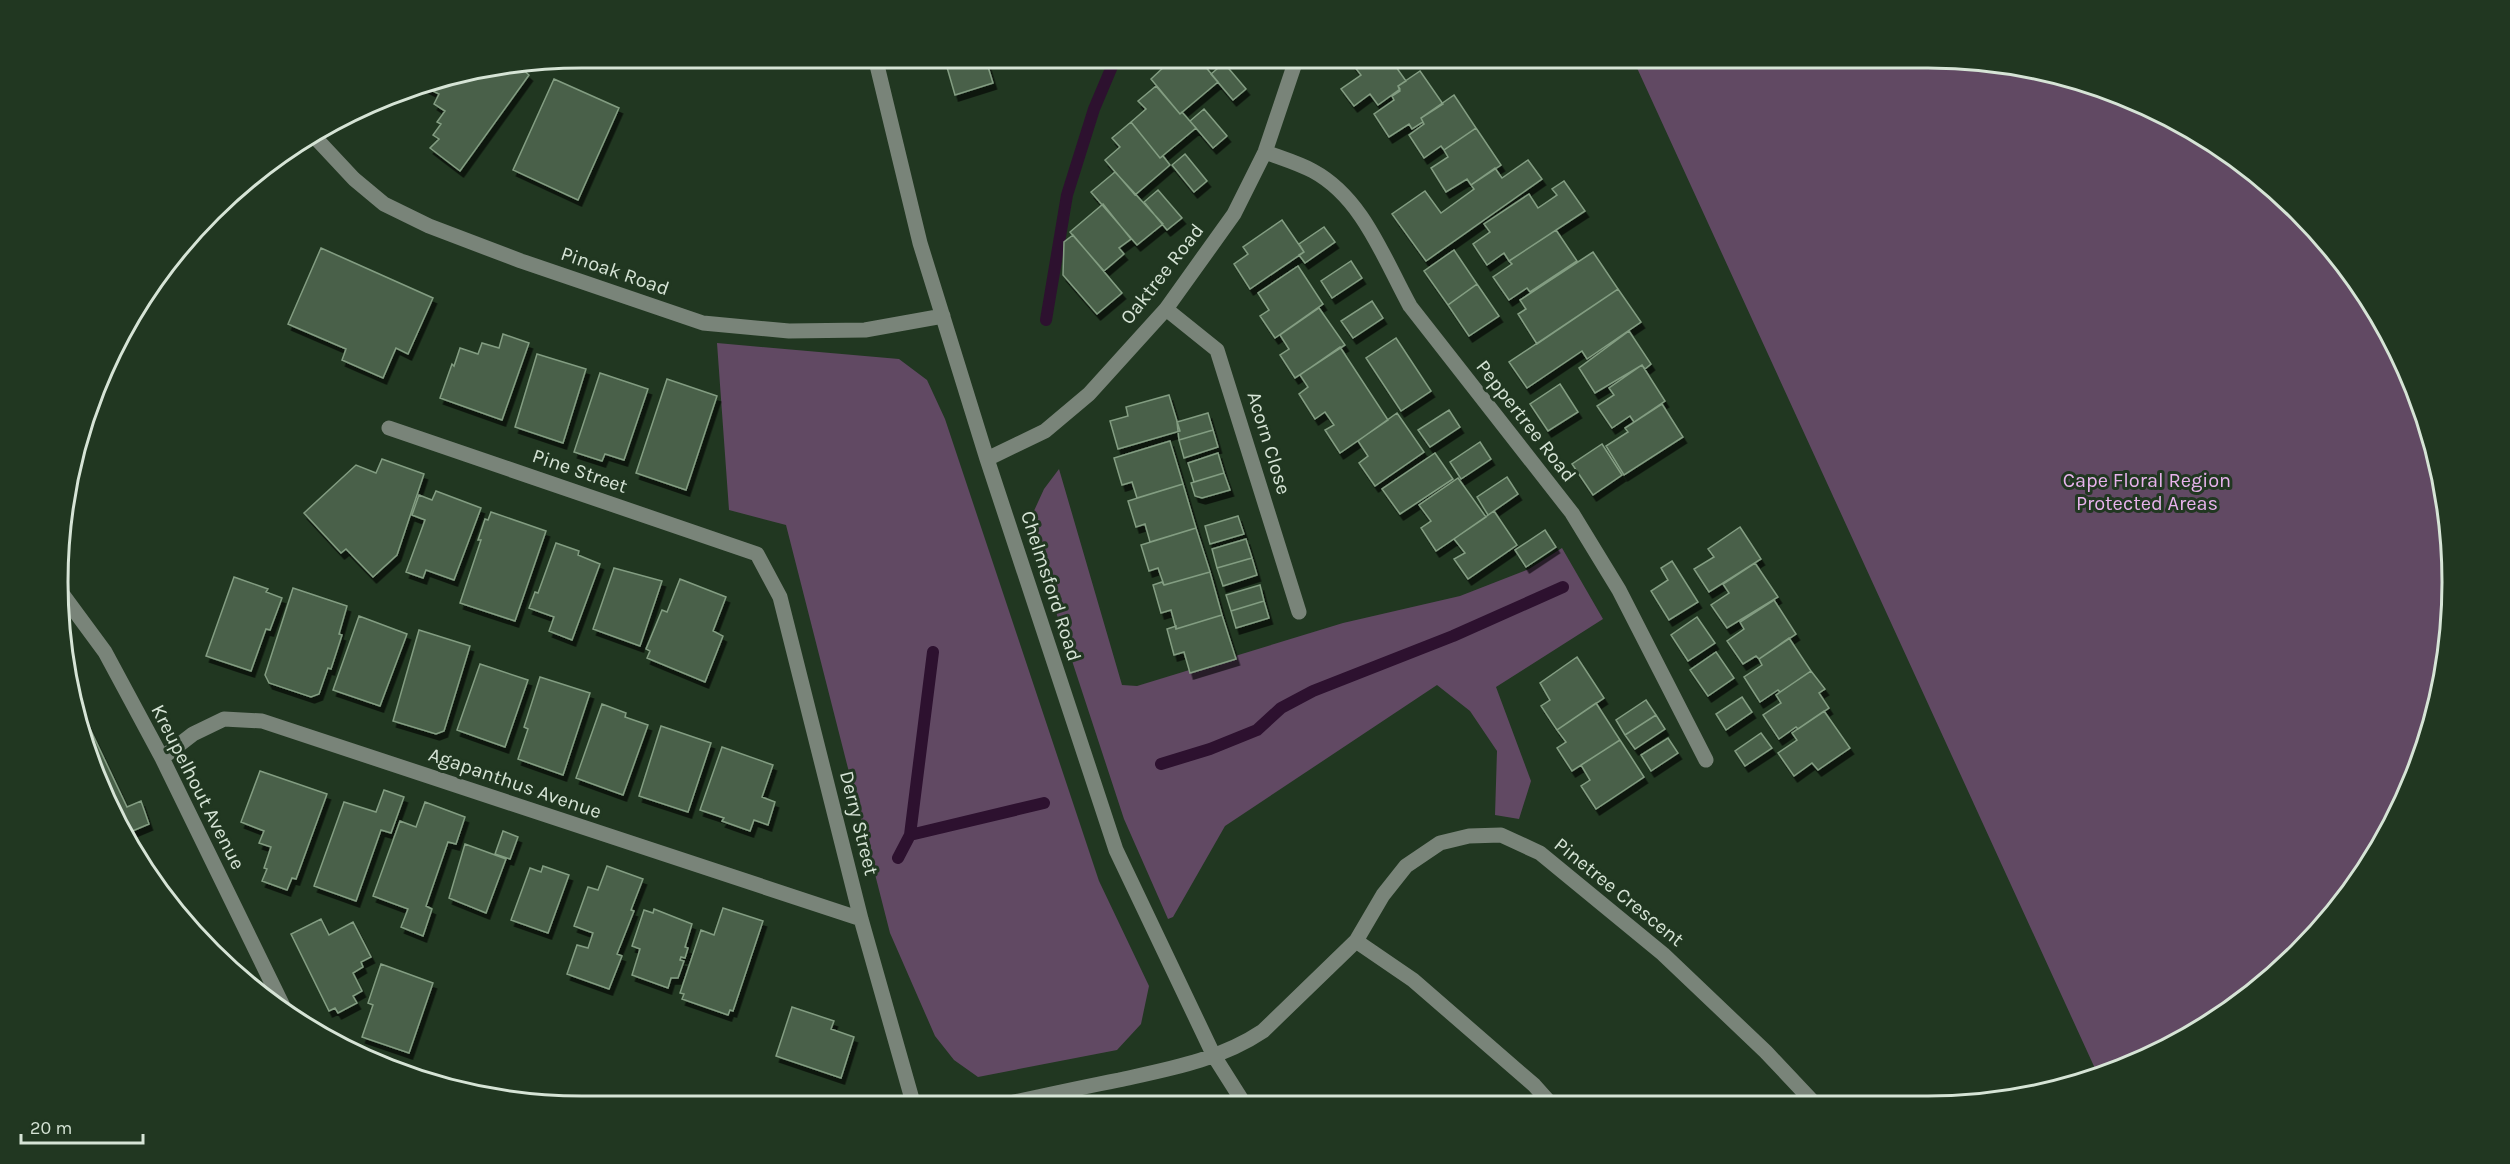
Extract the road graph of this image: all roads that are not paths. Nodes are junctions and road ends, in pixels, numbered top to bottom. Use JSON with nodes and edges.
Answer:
{"nodes":[{"id":1,"x":878,"y":68,"type":"edge"},
{"id":2,"x":1293,"y":68,"type":"edge"},
{"id":3,"x":317,"y":141,"type":"edge"},
{"id":4,"x":1265,"y":152,"type":"junction"},
{"id":5,"x":1166,"y":309,"type":"junction"},
{"id":6,"x":943,"y":316,"type":"junction"},
{"id":7,"x":389,"y":428,"type":"dead end"},
{"id":8,"x":987,"y":459,"type":"junction"},
{"id":9,"x":757,"y":554,"type":"joint"},
{"id":10,"x":69,"y":603,"type":"edge"},
{"id":11,"x":1299,"y":612,"type":"dead end"},
{"id":12,"x":162,"y":758,"type":"junction"},
{"id":13,"x":1706,"y":760,"type":"dead end"},
{"id":14,"x":861,"y":920,"type":"junction"},
{"id":15,"x":1356,"y":941,"type":"junction"},
{"id":16,"x":279,"y":997,"type":"edge"},
{"id":17,"x":1214,"y":1056,"type":"junction"},
{"id":18,"x":911,"y":1096,"type":"edge"},
{"id":19,"x":1043,"y":1096,"type":"edge"},
{"id":20,"x":1239,"y":1096,"type":"edge"},
{"id":21,"x":1544,"y":1096,"type":"edge"},
{"id":22,"x":1807,"y":1096,"type":"edge"}],
"edges":[{"from":1,"to":6,"type":"street","name":"Chelmsford Road"},
{"from":2,"to":4,"type":"street","name":"Oaktree Road"},
{"from":3,"to":6,"type":"street","name":"Pinoak Road"},
{"from":4,"to":5,"type":"street","name":"Oaktree Road"},
{"from":4,"to":13,"type":"street","name":"Peppertree Road"},
{"from":5,"to":8,"type":"street","name":"Oaktree Road"},
{"from":5,"to":11,"type":"street","name":"Acorn Close"},
{"from":6,"to":8,"type":"street","name":"Chelmsford Road"},
{"from":7,"to":9,"type":"street","name":"Pine Street"},
{"from":8,"to":17,"type":"street","name":"Chelmsford Road"},
{"from":9,"to":14,"type":"street","name":"Derry Street"},
{"from":10,"to":12,"type":"street","name":"Kreupelhout Avenue"},
{"from":12,"to":14,"type":"street","name":"Agapanthus Avenue"},
{"from":12,"to":16,"type":"street","name":"Kreupelhout Avenue"},
{"from":14,"to":18,"type":"street","name":"Derry Street"},
{"from":15,"to":17,"type":"street","name":"Pinetree Crescent"},
{"from":15,"to":21,"type":"street"},
{"from":15,"to":22,"type":"street","name":"Pinetree Crescent"},
{"from":17,"to":19,"type":"street"},
{"from":17,"to":20,"type":"street","name":"Chelmsford Road"}]}
